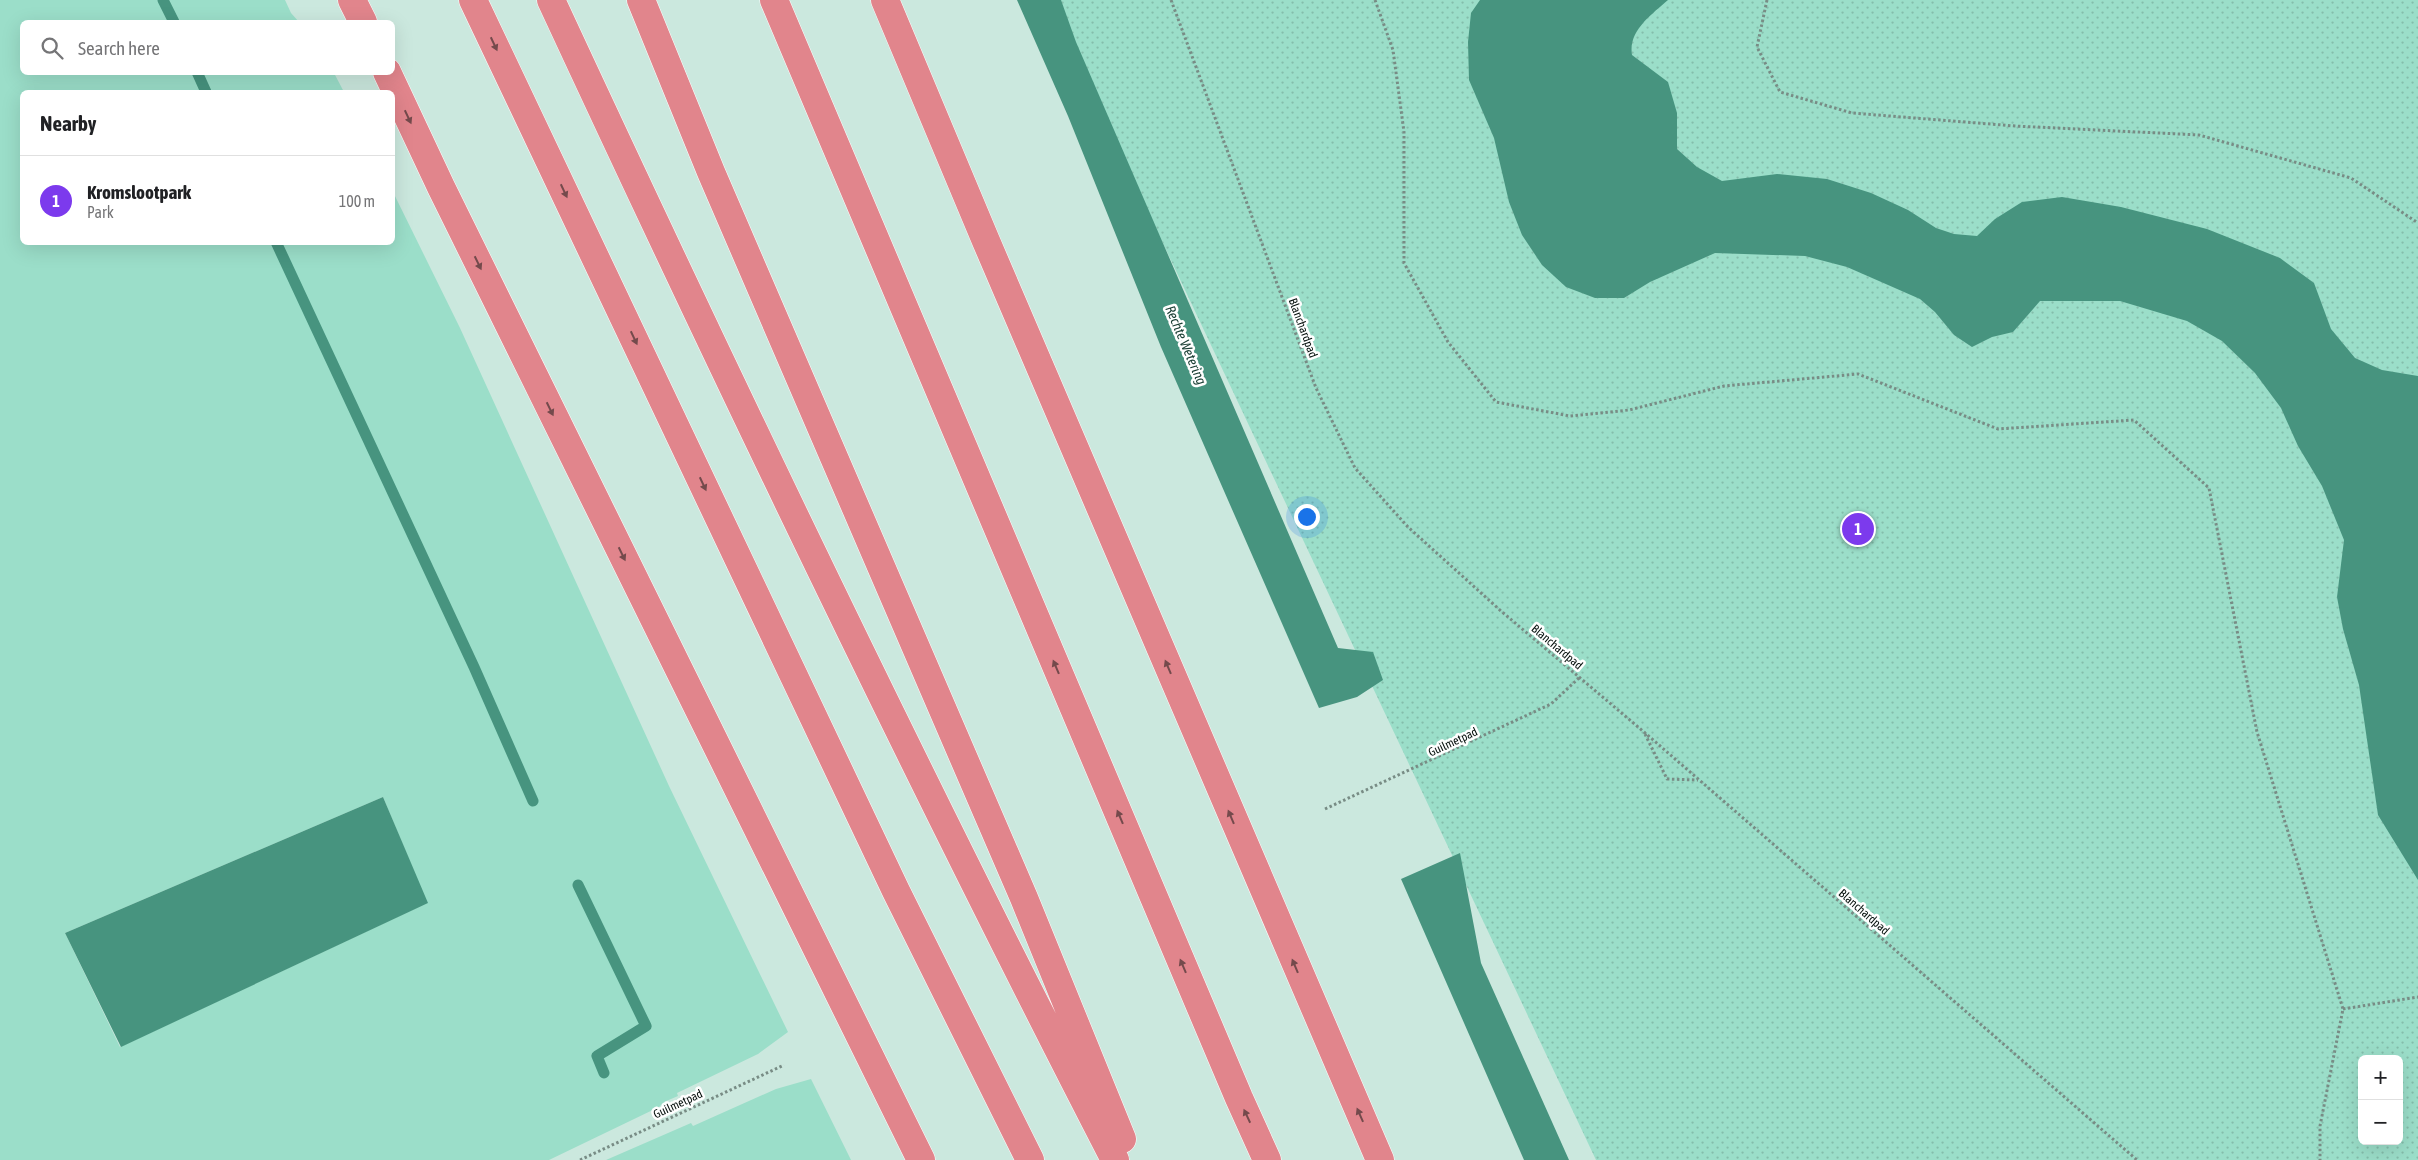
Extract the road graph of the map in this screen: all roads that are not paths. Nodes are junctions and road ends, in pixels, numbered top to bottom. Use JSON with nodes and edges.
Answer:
{"nodes":[{"id":1,"x":352,"y":0,"type":"edge"},
{"id":2,"x":473,"y":0,"type":"edge"},
{"id":3,"x":551,"y":0,"type":"edge"},
{"id":4,"x":641,"y":0,"type":"edge"},
{"id":5,"x":774,"y":0,"type":"edge"},
{"id":6,"x":885,"y":0,"type":"edge"},
{"id":7,"x":362,"y":20,"type":"edge"},
{"id":8,"x":388,"y":75,"type":"edge"},
{"id":9,"x":921,"y":1160,"type":"edge"},
{"id":10,"x":1030,"y":1160,"type":"edge"},
{"id":11,"x":1115,"y":1160,"type":"edge"},
{"id":12,"x":1130,"y":1160,"type":"edge"},
{"id":13,"x":1267,"y":1160,"type":"edge"},
{"id":14,"x":1380,"y":1160,"type":"edge"}],
"edges":[{"from":1,"to":7,"type":"highway"},
{"from":2,"to":10,"type":"highway","one_way":true},
{"from":3,"to":11,"type":"highway"},
{"from":4,"to":12,"type":"highway"},
{"from":13,"to":5,"type":"highway","one_way":true},
{"from":14,"to":6,"type":"highway","one_way":true},
{"from":8,"to":9,"type":"highway","one_way":true}]}
